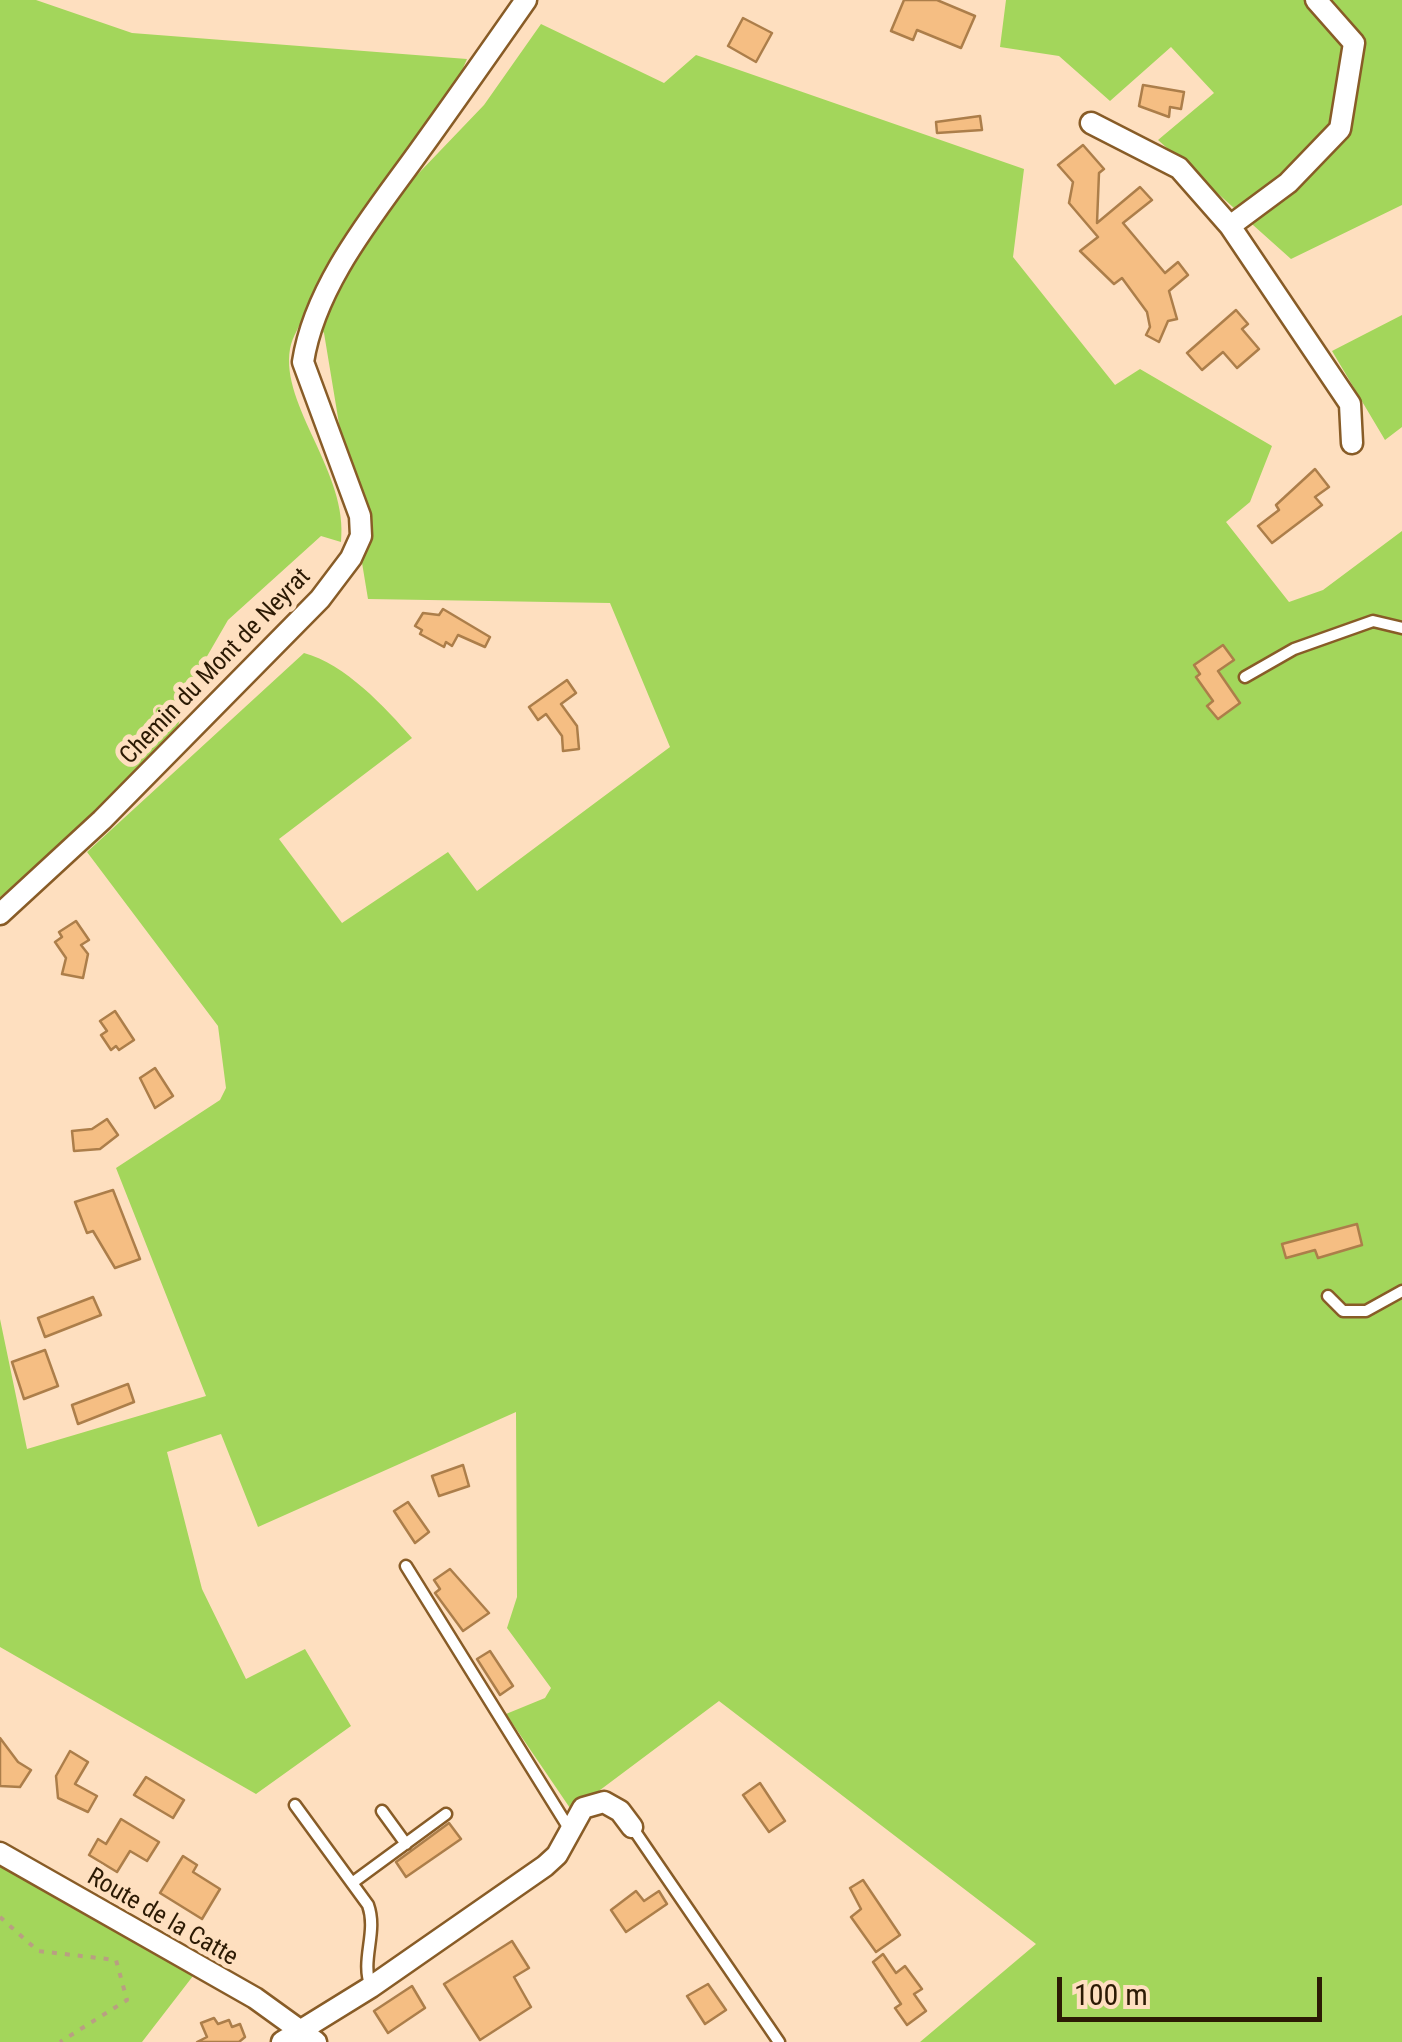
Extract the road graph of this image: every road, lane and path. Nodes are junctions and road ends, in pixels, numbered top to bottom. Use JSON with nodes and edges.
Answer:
{"nodes":[{"id":1,"x":526,"y":0,"type":"edge"},
{"id":2,"x":1316,"y":0,"type":"edge"},
{"id":3,"x":1091,"y":123,"type":"dead end"},
{"id":4,"x":1230,"y":226,"type":"junction"},
{"id":5,"x":1352,"y":444,"type":"dead end"},
{"id":6,"x":1402,"y":628,"type":"edge"},
{"id":7,"x":1246,"y":677,"type":"dead end"},
{"id":8,"x":0,"y":914,"type":"edge"},
{"id":9,"x":1402,"y":1290,"type":"edge"},
{"id":10,"x":1328,"y":1296,"type":"dead end"},
{"id":11,"x":406,"y":1566,"type":"dead end"},
{"id":12,"x":295,"y":1805,"type":"dead end"},
{"id":13,"x":382,"y":1811,"type":"dead end"},
{"id":14,"x":446,"y":1814,"type":"dead end"},
{"id":15,"x":632,"y":1827,"type":"joint"},
{"id":16,"x":570,"y":1830,"type":"junction"},
{"id":17,"x":406,"y":1844,"type":"junction"},
{"id":18,"x":0,"y":1853,"type":"edge"},
{"id":19,"x":352,"y":1883,"type":"junction"},
{"id":20,"x":0,"y":1917,"type":"edge"},
{"id":21,"x":371,"y":1988,"type":"junction"},
{"id":22,"x":290,"y":2035,"type":"edge"},
{"id":23,"x":60,"y":2042,"type":"edge"},
{"id":24,"x":316,"y":2042,"type":"edge"},
{"id":25,"x":779,"y":2042,"type":"edge"}],
"edges":[{"from":1,"to":8,"type":"street","name":"Chemin du Mont de Neyrat"},
{"from":2,"to":4,"type":"street"},
{"from":3,"to":4,"type":"street"},
{"from":4,"to":5,"type":"street"},
{"from":6,"to":7,"type":"lane"},
{"from":9,"to":10,"type":"lane"},
{"from":11,"to":16,"type":"lane"},
{"from":12,"to":19,"type":"lane"},
{"from":13,"to":17,"type":"lane"},
{"from":14,"to":17,"type":"lane"},
{"from":15,"to":16,"type":"street"},
{"from":15,"to":25,"type":"lane"},
{"from":16,"to":21,"type":"street"},
{"from":17,"to":19,"type":"lane"},
{"from":18,"to":22,"type":"street","name":"Route de la Catte"},
{"from":19,"to":21,"type":"lane"},
{"from":20,"to":23,"type":"path"},
{"from":21,"to":22,"type":"street"},
{"from":22,"to":24,"type":"street","name":"Route de la Catte"}]}
